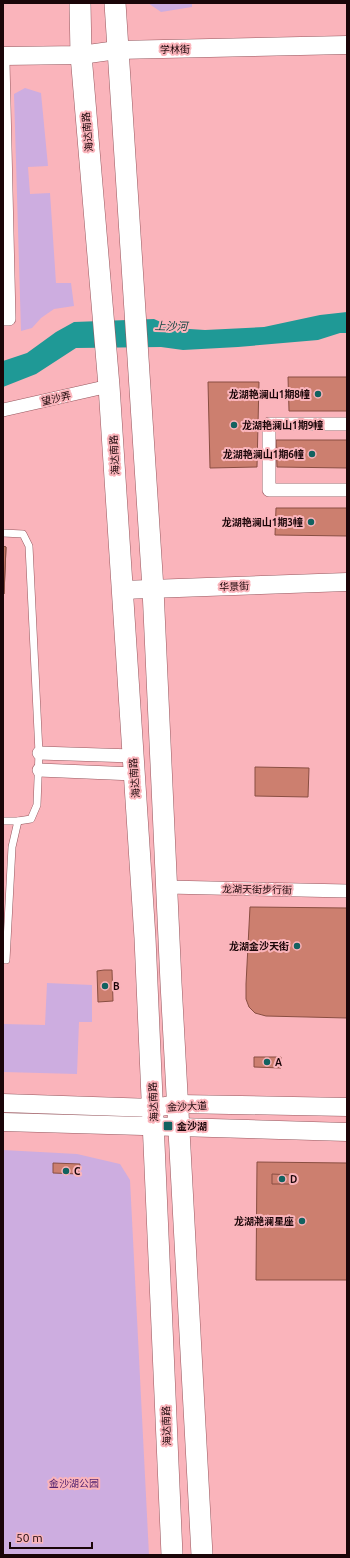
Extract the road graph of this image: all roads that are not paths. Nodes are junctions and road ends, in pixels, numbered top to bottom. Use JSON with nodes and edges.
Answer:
{"nodes":[{"id":1,"x":80,"y":3,"type":"edge"},
{"id":2,"x":115,"y":3,"type":"edge"},
{"id":3,"x":347,"y":45,"type":"edge"},
{"id":4,"x":117,"y":50,"type":"junction"},
{"id":5,"x":81,"y":54,"type":"junction"},
{"id":6,"x":3,"y":56,"type":"edge"},
{"id":7,"x":3,"y":62,"type":"edge"},
{"id":8,"x":4,"y":125,"type":"edge"},
{"id":9,"x":4,"y":174,"type":"edge"},
{"id":10,"x":5,"y":223,"type":"edge"},
{"id":11,"x":6,"y":272,"type":"edge"},
{"id":12,"x":3,"y":319,"type":"edge"},
{"id":13,"x":110,"y":386,"type":"junction"},
{"id":14,"x":3,"y":410,"type":"edge"},
{"id":15,"x":347,"y":424,"type":"edge"},
{"id":16,"x":347,"y":490,"type":"edge"},
{"id":17,"x":3,"y":533,"type":"edge"},
{"id":18,"x":347,"y":582,"type":"edge"},
{"id":19,"x":153,"y":589,"type":"junction"},
{"id":20,"x":122,"y":590,"type":"junction"},
{"id":21,"x":40,"y":752,"type":"junction"},
{"id":22,"x":134,"y":765,"type":"junction"},
{"id":23,"x":39,"y":770,"type":"junction"},
{"id":24,"x":3,"y":821,"type":"edge"},
{"id":25,"x":18,"y":821,"type":"junction"},
{"id":26,"x":167,"y":887,"type":"junction"},
{"id":27,"x":347,"y":891,"type":"edge"},
{"id":28,"x":6,"y":960,"type":"dead end"},
{"id":29,"x":3,"y":1103,"type":"edge"},
{"id":30,"x":179,"y":1104,"type":"junction"},
{"id":31,"x":347,"y":1107,"type":"edge"},
{"id":32,"x":154,"y":1117,"type":"junction"},
{"id":33,"x":3,"y":1122,"type":"edge"},
{"id":34,"x":180,"y":1128,"type":"junction"},
{"id":35,"x":347,"y":1132,"type":"edge"},
{"id":36,"x":172,"y":1555,"type":"edge"},
{"id":37,"x":202,"y":1555,"type":"edge"}],
"edges":[{"from":1,"to":5,"type":"main road","name":"海达南路"},
{"from":2,"to":4,"type":"main road"},
{"from":3,"to":4,"type":"main road","name":"学林街"},
{"from":4,"to":5,"type":"main road","name":"学林街"},
{"from":4,"to":19,"type":"main road"},
{"from":5,"to":6,"type":"main road","name":"学林街"},
{"from":5,"to":13,"type":"main road","name":"海达南路"},
{"from":7,"to":8,"type":"street"},
{"from":8,"to":9,"type":"street"},
{"from":9,"to":10,"type":"street"},
{"from":10,"to":11,"type":"street"},
{"from":11,"to":12,"type":"street"},
{"from":13,"to":14,"type":"street","name":"望沙弄"},
{"from":13,"to":20,"type":"main road","name":"海达南路"},
{"from":15,"to":16,"type":"street"},
{"from":17,"to":21,"type":"lane"},
{"from":18,"to":19,"type":"main road","name":"华景街"},
{"from":19,"to":20,"type":"main road","name":"华景街"},
{"from":19,"to":26,"type":"main road"},
{"from":20,"to":22,"type":"main road","name":"海达南路"},
{"from":21,"to":22,"type":"street"},
{"from":21,"to":23,"type":"lane"},
{"from":22,"to":23,"type":"street"},
{"from":22,"to":32,"type":"main road","name":"海达南路"},
{"from":23,"to":25,"type":"lane"},
{"from":24,"to":25,"type":"lane"},
{"from":25,"to":28,"type":"lane"},
{"from":26,"to":27,"type":"street","name":"龙湖天街步行街"},
{"from":26,"to":30,"type":"main road"},
{"from":29,"to":32,"type":"main road","name":"金沙大道"},
{"from":30,"to":31,"type":"main road","name":"金沙大道"},
{"from":30,"to":32,"type":"main road","name":"金沙大道"},
{"from":30,"to":34,"type":"main road"},
{"from":32,"to":33,"type":"main road","name":"金沙大道"},
{"from":32,"to":34,"type":"main road","name":"金沙大道"},
{"from":32,"to":36,"type":"main road","name":"海达南路"},
{"from":34,"to":35,"type":"main road","name":"金沙大道"},
{"from":34,"to":37,"type":"main road"}]}
